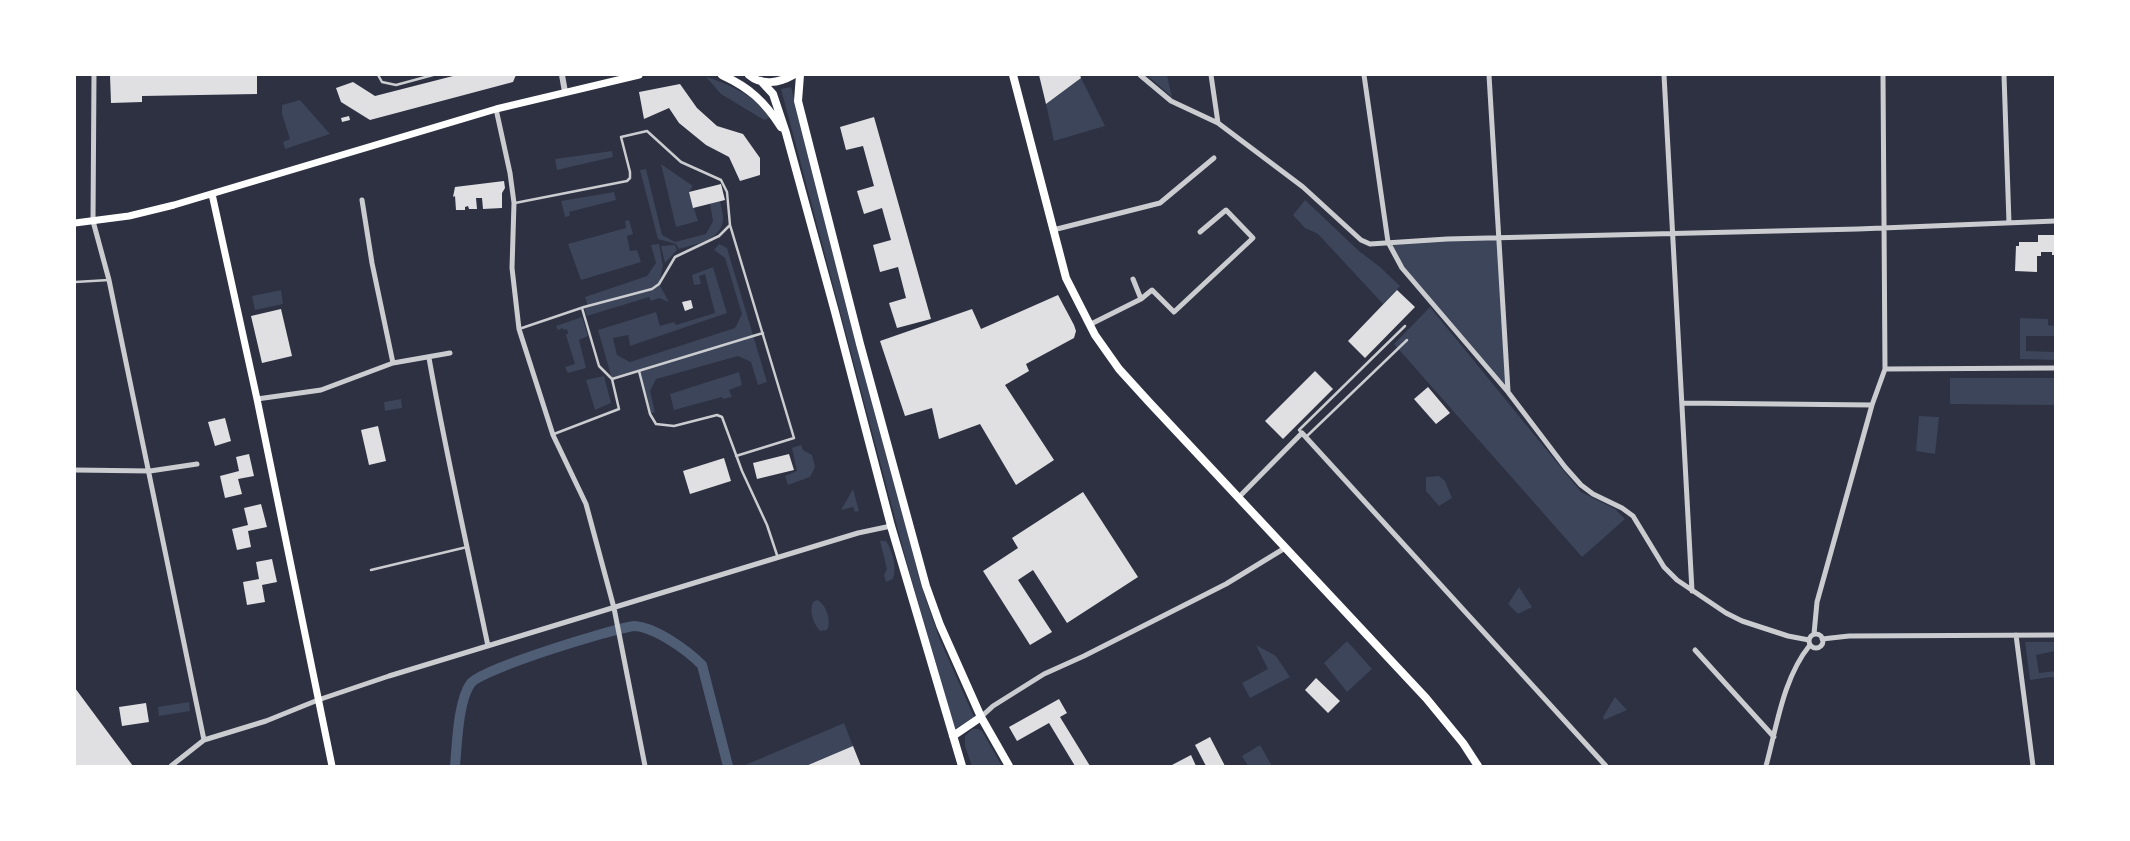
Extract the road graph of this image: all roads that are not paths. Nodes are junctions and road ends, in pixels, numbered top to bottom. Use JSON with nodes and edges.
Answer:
{"nodes":[{"id":1,"x":94,"y":75,"type":"edge"},
{"id":2,"x":378,"y":75,"type":"edge"},
{"id":3,"x":434,"y":75,"type":"edge"},
{"id":4,"x":562,"y":75,"type":"edge"},
{"id":5,"x":639,"y":75,"type":"edge"},
{"id":6,"x":722,"y":75,"type":"edge"},
{"id":7,"x":793,"y":75,"type":"edge"},
{"id":8,"x":800,"y":75,"type":"edge"},
{"id":9,"x":1013,"y":75,"type":"edge"},
{"id":10,"x":1140,"y":75,"type":"edge"},
{"id":11,"x":1211,"y":75,"type":"edge"},
{"id":12,"x":1364,"y":75,"type":"edge"},
{"id":13,"x":1489,"y":75,"type":"edge"},
{"id":14,"x":1664,"y":75,"type":"edge"},
{"id":15,"x":1883,"y":75,"type":"edge"},
{"id":16,"x":2004,"y":75,"type":"edge"},
{"id":17,"x":749,"y":76,"type":"edge"},
{"id":18,"x":761,"y":81,"type":"junction"},
{"id":19,"x":565,"y":92,"type":"junction"},
{"id":20,"x":496,"y":109,"type":"junction"},
{"id":21,"x":1218,"y":123,"type":"junction"},
{"id":22,"x":786,"y":133,"type":"junction"},
{"id":23,"x":1214,"y":158,"type":"dead end"},
{"id":24,"x":212,"y":194,"type":"junction"},
{"id":25,"x":362,"y":200,"type":"dead end"},
{"id":26,"x":514,"y":203,"type":"junction"},
{"id":27,"x":93,"y":221,"type":"junction"},
{"id":28,"x":2055,"y":221,"type":"edge"},
{"id":29,"x":75,"y":223,"type":"edge"},
{"id":30,"x":2009,"y":223,"type":"junction"},
{"id":31,"x":730,"y":225,"type":"junction"},
{"id":32,"x":1885,"y":228,"type":"junction"},
{"id":33,"x":1053,"y":230,"type":"junction"},
{"id":34,"x":1200,"y":232,"type":"dead end"},
{"id":35,"x":1674,"y":232,"type":"junction"},
{"id":36,"x":1500,"y":238,"type":"junction"},
{"id":37,"x":1388,"y":242,"type":"junction"},
{"id":38,"x":1132,"y":279,"type":"dead end"},
{"id":39,"x":109,"y":280,"type":"junction"},
{"id":40,"x":75,"y":282,"type":"edge"},
{"id":41,"x":1141,"y":299,"type":"junction"},
{"id":42,"x":582,"y":308,"type":"junction"},
{"id":43,"x":1089,"y":325,"type":"junction"},
{"id":44,"x":1405,"y":326,"type":"dead end"},
{"id":45,"x":519,"y":329,"type":"junction"},
{"id":46,"x":763,"y":333,"type":"junction"},
{"id":47,"x":1407,"y":340,"type":"dead end"},
{"id":48,"x":450,"y":353,"type":"dead end"},
{"id":49,"x":429,"y":358,"type":"junction"},
{"id":50,"x":393,"y":363,"type":"junction"},
{"id":51,"x":2055,"y":368,"type":"edge"},
{"id":52,"x":1885,"y":369,"type":"junction"},
{"id":53,"x":639,"y":371,"type":"junction"},
{"id":54,"x":612,"y":379,"type":"junction"},
{"id":55,"x":1508,"y":392,"type":"junction"},
{"id":56,"x":258,"y":399,"type":"junction"},
{"id":57,"x":1683,"y":403,"type":"junction"},
{"id":58,"x":1872,"y":405,"type":"junction"},
{"id":59,"x":552,"y":435,"type":"junction"},
{"id":60,"x":1304,"y":435,"type":"junction"},
{"id":61,"x":736,"y":456,"type":"junction"},
{"id":62,"x":197,"y":464,"type":"dead end"},
{"id":63,"x":75,"y":470,"type":"edge"},
{"id":64,"x":150,"y":471,"type":"junction"},
{"id":65,"x":1239,"y":497,"type":"junction"},
{"id":66,"x":890,"y":526,"type":"junction"},
{"id":67,"x":468,"y":547,"type":"junction"},
{"id":68,"x":1285,"y":548,"type":"junction"},
{"id":69,"x":778,"y":558,"type":"junction"},
{"id":70,"x":371,"y":570,"type":"dead end"},
{"id":71,"x":1692,"y":591,"type":"junction"},
{"id":72,"x":614,"y":608,"type":"junction"},
{"id":73,"x":1814,"y":634,"type":"junction"},
{"id":74,"x":2016,"y":635,"type":"junction"},
{"id":75,"x":2055,"y":635,"type":"edge"},
{"id":76,"x":1822,"y":639,"type":"junction"},
{"id":77,"x":1810,"y":643,"type":"junction"},
{"id":78,"x":488,"y":646,"type":"junction"},
{"id":79,"x":1695,"y":650,"type":"dead end"},
{"id":80,"x":318,"y":700,"type":"junction"},
{"id":81,"x":980,"y":717,"type":"junction"},
{"id":82,"x":953,"y":736,"type":"junction"},
{"id":83,"x":1774,"y":737,"type":"junction"},
{"id":84,"x":204,"y":740,"type":"junction"},
{"id":85,"x":171,"y":766,"type":"edge"},
{"id":86,"x":332,"y":766,"type":"edge"},
{"id":87,"x":645,"y":766,"type":"edge"},
{"id":88,"x":962,"y":766,"type":"edge"},
{"id":89,"x":1009,"y":766,"type":"edge"},
{"id":90,"x":1478,"y":766,"type":"edge"},
{"id":91,"x":1606,"y":766,"type":"edge"},
{"id":92,"x":1766,"y":766,"type":"edge"},
{"id":93,"x":2033,"y":766,"type":"edge"}],
"edges":[{"from":1,"to":27,"type":"street"},
{"from":2,"to":3,"type":"lane"},
{"from":4,"to":19,"type":"street"},
{"from":5,"to":19,"type":"main road"},
{"from":6,"to":22,"type":"main road"},
{"from":7,"to":18,"type":"main road"},
{"from":8,"to":81,"type":"main road"},
{"from":9,"to":33,"type":"main road"},
{"from":10,"to":21,"type":"street"},
{"from":11,"to":21,"type":"street"},
{"from":12,"to":37,"type":"street"},
{"from":13,"to":36,"type":"street"},
{"from":14,"to":35,"type":"street"},
{"from":15,"to":32,"type":"street"},
{"from":16,"to":30,"type":"street"},
{"from":17,"to":18,"type":"main road"},
{"from":18,"to":22,"type":"main road"},
{"from":19,"to":20,"type":"main road"},
{"from":20,"to":24,"type":"main road"},
{"from":20,"to":26,"type":"street"},
{"from":21,"to":37,"type":"street"},
{"from":22,"to":66,"type":"main road"},
{"from":23,"to":33,"type":"street"},
{"from":24,"to":27,"type":"main road"},
{"from":24,"to":56,"type":"main road"},
{"from":25,"to":50,"type":"street"},
{"from":26,"to":31,"type":"lane"},
{"from":26,"to":45,"type":"street"},
{"from":27,"to":29,"type":"main road"},
{"from":27,"to":39,"type":"street"},
{"from":28,"to":30,"type":"street"},
{"from":30,"to":32,"type":"street"},
{"from":31,"to":42,"type":"lane"},
{"from":31,"to":46,"type":"lane"},
{"from":32,"to":35,"type":"street"},
{"from":32,"to":52,"type":"street"},
{"from":33,"to":43,"type":"main road"},
{"from":34,"to":41,"type":"street"},
{"from":35,"to":36,"type":"street"},
{"from":35,"to":57,"type":"street"},
{"from":36,"to":37,"type":"street"},
{"from":36,"to":55,"type":"street"},
{"from":37,"to":55,"type":"street"},
{"from":38,"to":41,"type":"street"},
{"from":39,"to":40,"type":"lane"},
{"from":39,"to":64,"type":"street"},
{"from":41,"to":43,"type":"street"},
{"from":42,"to":45,"type":"lane"},
{"from":42,"to":54,"type":"lane"},
{"from":43,"to":65,"type":"main road"},
{"from":44,"to":60,"type":"lane"},
{"from":45,"to":59,"type":"street"},
{"from":46,"to":53,"type":"lane"},
{"from":46,"to":61,"type":"lane"},
{"from":47,"to":60,"type":"lane"},
{"from":48,"to":49,"type":"street"},
{"from":49,"to":50,"type":"street"},
{"from":49,"to":67,"type":"street"},
{"from":50,"to":56,"type":"street"},
{"from":51,"to":52,"type":"street"},
{"from":52,"to":58,"type":"street"},
{"from":53,"to":54,"type":"lane"},
{"from":53,"to":61,"type":"lane"},
{"from":54,"to":59,"type":"lane"},
{"from":55,"to":71,"type":"street"},
{"from":56,"to":80,"type":"main road"},
{"from":57,"to":58,"type":"street"},
{"from":57,"to":71,"type":"street"},
{"from":58,"to":73,"type":"street"},
{"from":59,"to":72,"type":"street"},
{"from":60,"to":65,"type":"street"},
{"from":60,"to":91,"type":"street"},
{"from":61,"to":69,"type":"lane"},
{"from":62,"to":64,"type":"street"},
{"from":63,"to":64,"type":"street"},
{"from":64,"to":84,"type":"street"},
{"from":65,"to":68,"type":"main road"},
{"from":66,"to":69,"type":"street"},
{"from":66,"to":82,"type":"main road"},
{"from":67,"to":70,"type":"lane"},
{"from":67,"to":78,"type":"street"},
{"from":68,"to":81,"type":"street"},
{"from":68,"to":90,"type":"main road"},
{"from":69,"to":72,"type":"street"},
{"from":71,"to":77,"type":"street"},
{"from":72,"to":78,"type":"street"},
{"from":72,"to":87,"type":"street"},
{"from":73,"to":76,"type":"street"},
{"from":73,"to":77,"type":"street"},
{"from":74,"to":75,"type":"street"},
{"from":74,"to":76,"type":"street"},
{"from":74,"to":93,"type":"street"},
{"from":76,"to":77,"type":"street"},
{"from":77,"to":83,"type":"street"},
{"from":78,"to":80,"type":"street"},
{"from":79,"to":83,"type":"street"},
{"from":80,"to":84,"type":"street"},
{"from":80,"to":86,"type":"main road"},
{"from":81,"to":82,"type":"main road"},
{"from":81,"to":89,"type":"main road"},
{"from":82,"to":88,"type":"main road"},
{"from":83,"to":92,"type":"street"},
{"from":84,"to":85,"type":"street"}]}
